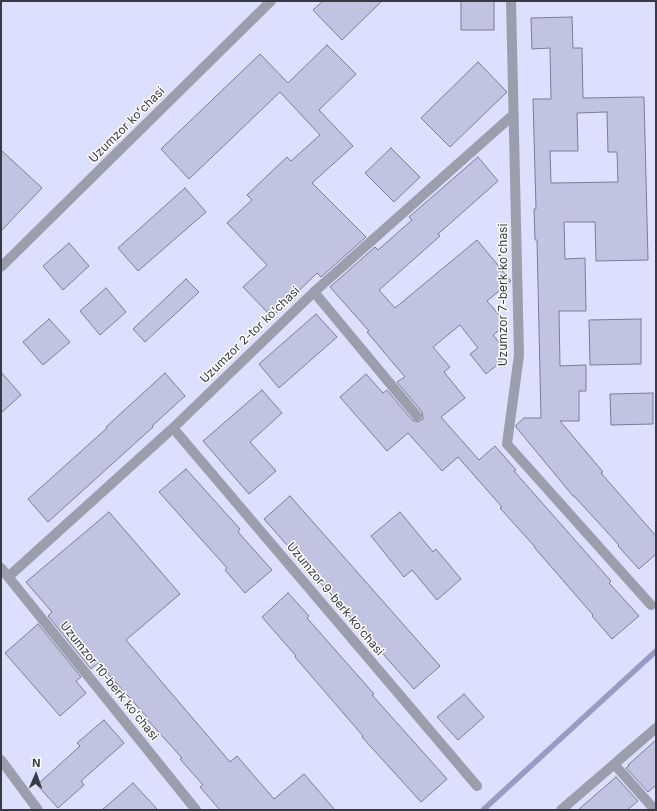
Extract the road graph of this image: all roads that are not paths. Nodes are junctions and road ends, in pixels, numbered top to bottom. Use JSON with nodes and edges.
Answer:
{"nodes":[{"id":1,"x":271,"y":1,"type":"edge"},
{"id":2,"x":511,"y":1,"type":"edge"},
{"id":3,"x":513,"y":116,"type":"junction"},
{"id":4,"x":1,"y":267,"type":"edge"},
{"id":5,"x":314,"y":292,"type":"junction"},
{"id":6,"x":417,"y":416,"type":"dead end"},
{"id":7,"x":173,"y":428,"type":"junction"},
{"id":8,"x":1,"y":568,"type":"edge"},
{"id":9,"x":8,"y":577,"type":"junction"},
{"id":10,"x":650,"y":605,"type":"dead end"},
{"id":11,"x":656,"y":728,"type":"edge"},
{"id":12,"x":1,"y":760,"type":"edge"},
{"id":13,"x":614,"y":764,"type":"junction"},
{"id":14,"x":477,"y":786,"type":"dead end"},
{"id":15,"x":38,"y":810,"type":"edge"},
{"id":16,"x":196,"y":810,"type":"edge"},
{"id":17,"x":561,"y":810,"type":"edge"},
{"id":18,"x":655,"y":810,"type":"edge"}],
"edges":[{"from":1,"to":4,"type":"street","name":"Uzumzor koʻchasi"},
{"from":2,"to":3,"type":"street","name":"Uzumzor 7-berk ko'chasi"},
{"from":3,"to":5,"type":"street","name":"Uzumzor 2-tor ko'chasi"},
{"from":3,"to":10,"type":"street","name":"Uzumzor 7-berk ko'chasi"},
{"from":5,"to":6,"type":"street"},
{"from":5,"to":7,"type":"street","name":"Uzumzor 2-tor ko'chasi"},
{"from":7,"to":9,"type":"street","name":"Uzumzor 2-tor ko'chasi"},
{"from":7,"to":14,"type":"street","name":"Uzumzor 9-berk ko'chasi"},
{"from":8,"to":9,"type":"street","name":"Uzumzor 10-berk ko'chasi"},
{"from":9,"to":16,"type":"street","name":"Uzumzor 10-berk ko'chasi"},
{"from":11,"to":13,"type":"street"},
{"from":12,"to":15,"type":"street"},
{"from":13,"to":17,"type":"street"},
{"from":13,"to":18,"type":"street"}]}
